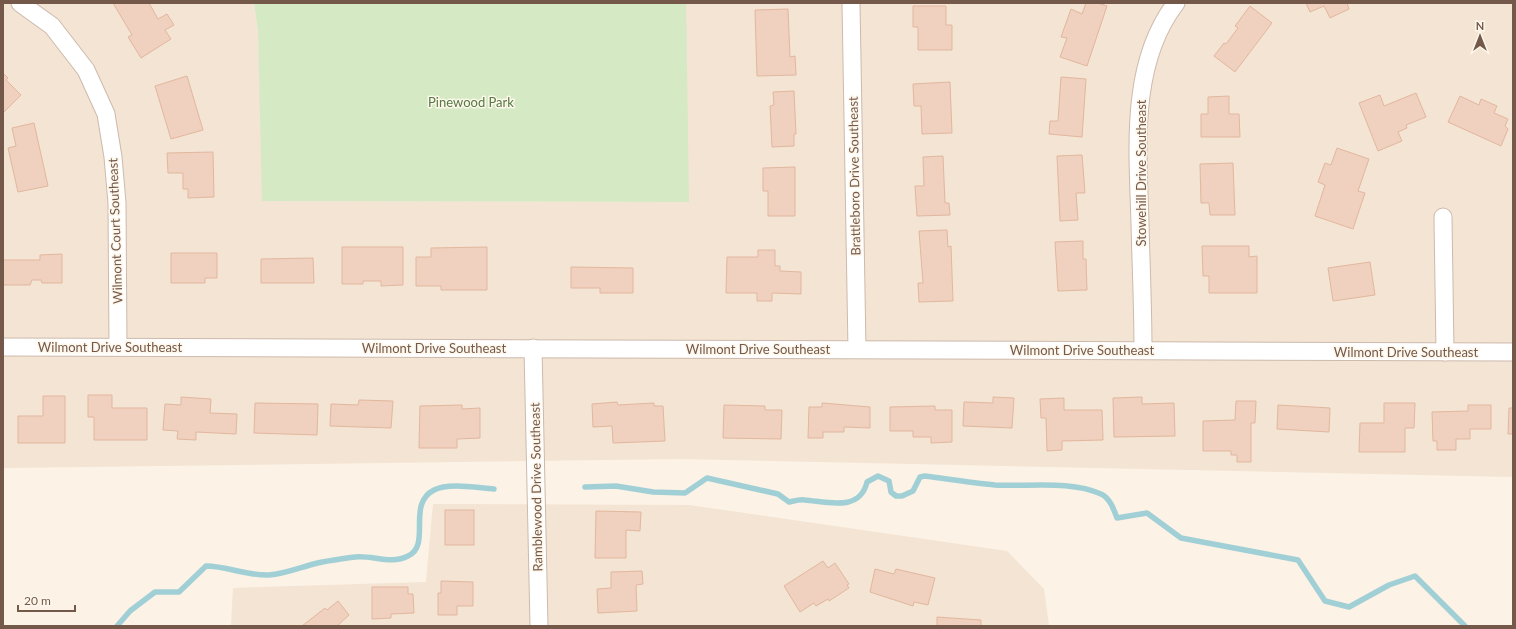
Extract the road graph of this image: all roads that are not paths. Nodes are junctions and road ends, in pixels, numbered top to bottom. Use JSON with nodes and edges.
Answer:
{"nodes":[{"id":1,"x":20,"y":3,"type":"edge"},
{"id":2,"x":851,"y":3,"type":"edge"},
{"id":3,"x":1176,"y":3,"type":"edge"},
{"id":4,"x":1443,"y":217,"type":"dead end"},
{"id":5,"x":3,"y":347,"type":"edge"},
{"id":6,"x":118,"y":347,"type":"junction"},
{"id":7,"x":533,"y":348,"type":"junction"},
{"id":8,"x":857,"y":349,"type":"junction"},
{"id":9,"x":1143,"y":350,"type":"junction"},
{"id":10,"x":1445,"y":352,"type":"junction"},
{"id":11,"x":1513,"y":352,"type":"edge"},
{"id":12,"x":539,"y":626,"type":"edge"}],
"edges":[{"from":1,"to":6,"type":"street","name":"Wilmont Court Southeast"},
{"from":2,"to":8,"type":"street","name":"Brattleboro Drive Southeast"},
{"from":3,"to":9,"type":"street","name":"Stowehill Drive Southeast"},
{"from":4,"to":10,"type":"street"},
{"from":5,"to":6,"type":"street","name":"Wilmont Drive Southeast"},
{"from":6,"to":7,"type":"street","name":"Wilmont Drive Southeast"},
{"from":7,"to":8,"type":"street","name":"Wilmont Drive Southeast"},
{"from":7,"to":12,"type":"street","name":"Ramblewood Drive Southeast"},
{"from":8,"to":9,"type":"street","name":"Wilmont Drive Southeast"},
{"from":9,"to":10,"type":"street","name":"Wilmont Drive Southeast"},
{"from":10,"to":11,"type":"street","name":"Wilmont Drive Southeast"}]}
